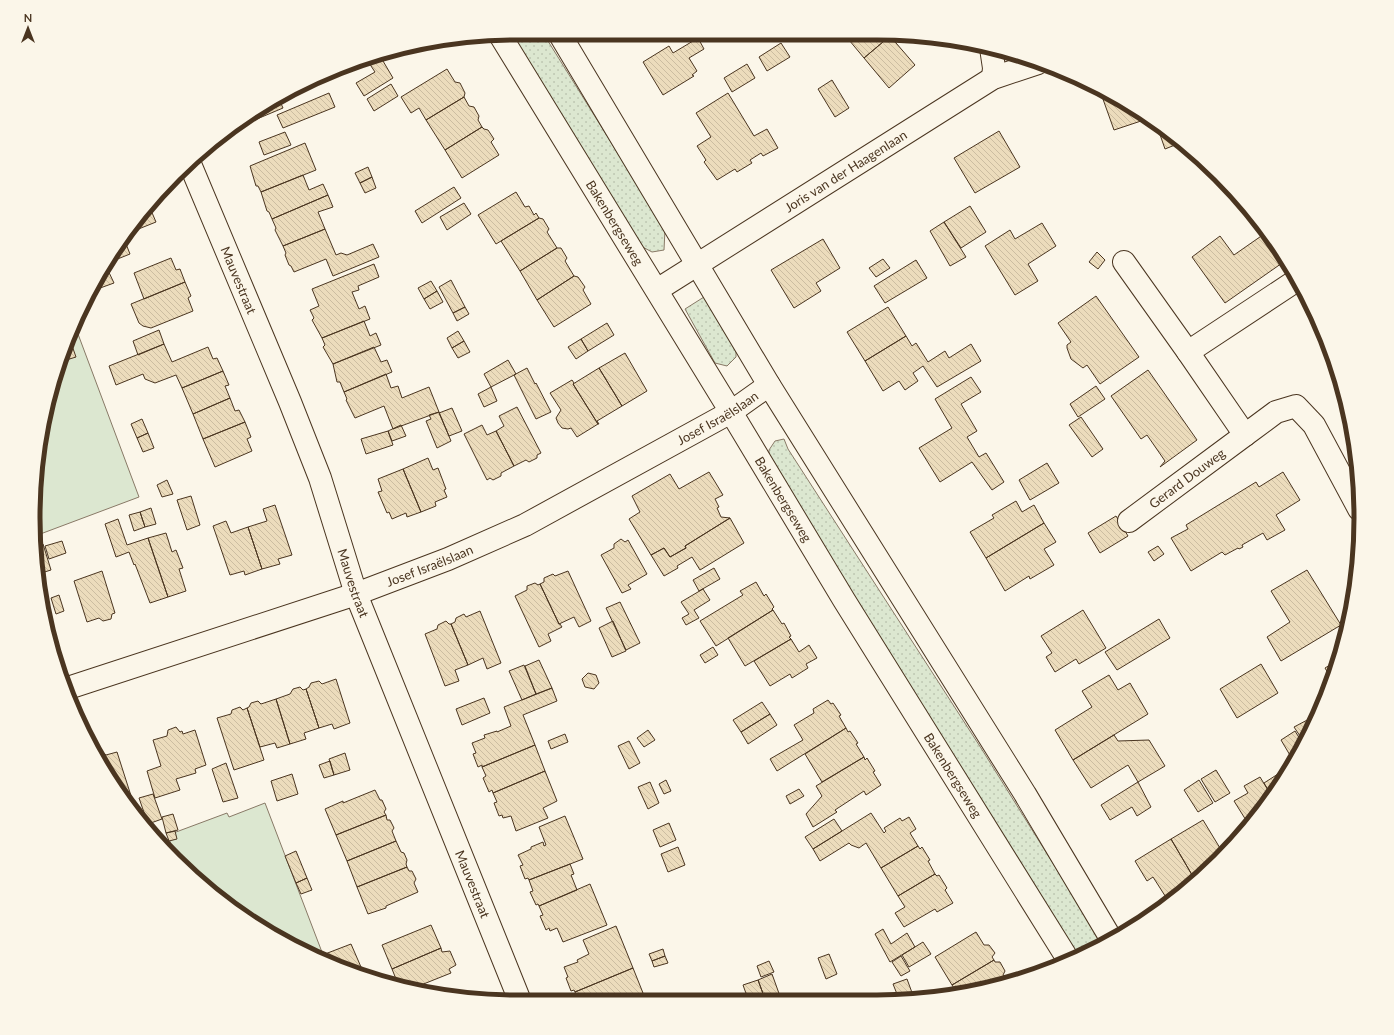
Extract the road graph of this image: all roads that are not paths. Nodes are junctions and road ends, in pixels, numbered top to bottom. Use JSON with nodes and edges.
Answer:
{"nodes":[{"id":1,"x":503,"y":40,"type":"edge"},
{"id":2,"x":563,"y":40,"type":"edge"},
{"id":3,"x":992,"y":54,"type":"edge"},
{"id":4,"x":1031,"y":65,"type":"edge"},
{"id":5,"x":993,"y":78,"type":"junction"},
{"id":6,"x":192,"y":169,"type":"edge"},
{"id":7,"x":1124,"y":262,"type":"dead end"},
{"id":8,"x":697,"y":264,"type":"junction"},
{"id":9,"x":1292,"y":283,"type":"edge"},
{"id":10,"x":657,"y":290,"type":"junction"},
{"id":11,"x":1188,"y":352,"type":"junction"},
{"id":12,"x":769,"y":385,"type":"junction"},
{"id":13,"x":731,"y":412,"type":"junction"},
{"id":14,"x":1245,"y":435,"type":"junction"},
{"id":15,"x":1353,"y":499,"type":"edge"},
{"id":16,"x":1129,"y":522,"type":"dead end"},
{"id":17,"x":356,"y":594,"type":"junction"},
{"id":18,"x":71,"y":687,"type":"edge"},
{"id":19,"x":1109,"y":935,"type":"edge"},
{"id":20,"x":1066,"y":956,"type":"edge"},
{"id":21,"x":518,"y":995,"type":"edge"}],
"edges":[{"from":1,"to":10,"type":"street","name":"Bakenbergseweg"},
{"from":2,"to":8,"type":"street"},
{"from":3,"to":5,"type":"street"},
{"from":4,"to":5,"type":"street","name":"Joris van der Haagenlaan"},
{"from":5,"to":8,"type":"street","name":"Joris van der Haagenlaan"},
{"from":6,"to":17,"type":"street","name":"Mauvestraat"},
{"from":7,"to":11,"type":"street"},
{"from":8,"to":10,"type":"street","name":"Joris van der Haagenlaan"},
{"from":8,"to":12,"type":"street"},
{"from":9,"to":11,"type":"street"},
{"from":10,"to":13,"type":"street","name":"Bakenbergseweg"},
{"from":11,"to":14,"type":"street"},
{"from":12,"to":13,"type":"street","name":"Josef Israëlslaan"},
{"from":12,"to":19,"type":"street"},
{"from":13,"to":17,"type":"street","name":"Josef Israëlslaan"},
{"from":13,"to":20,"type":"street","name":"Bakenbergseweg"},
{"from":14,"to":15,"type":"street","name":"Gerard Douweg"},
{"from":14,"to":16,"type":"street","name":"Gerard Douweg"},
{"from":17,"to":18,"type":"street","name":"Josef Israëlslaan"},
{"from":17,"to":21,"type":"street","name":"Mauvestraat"}]}
